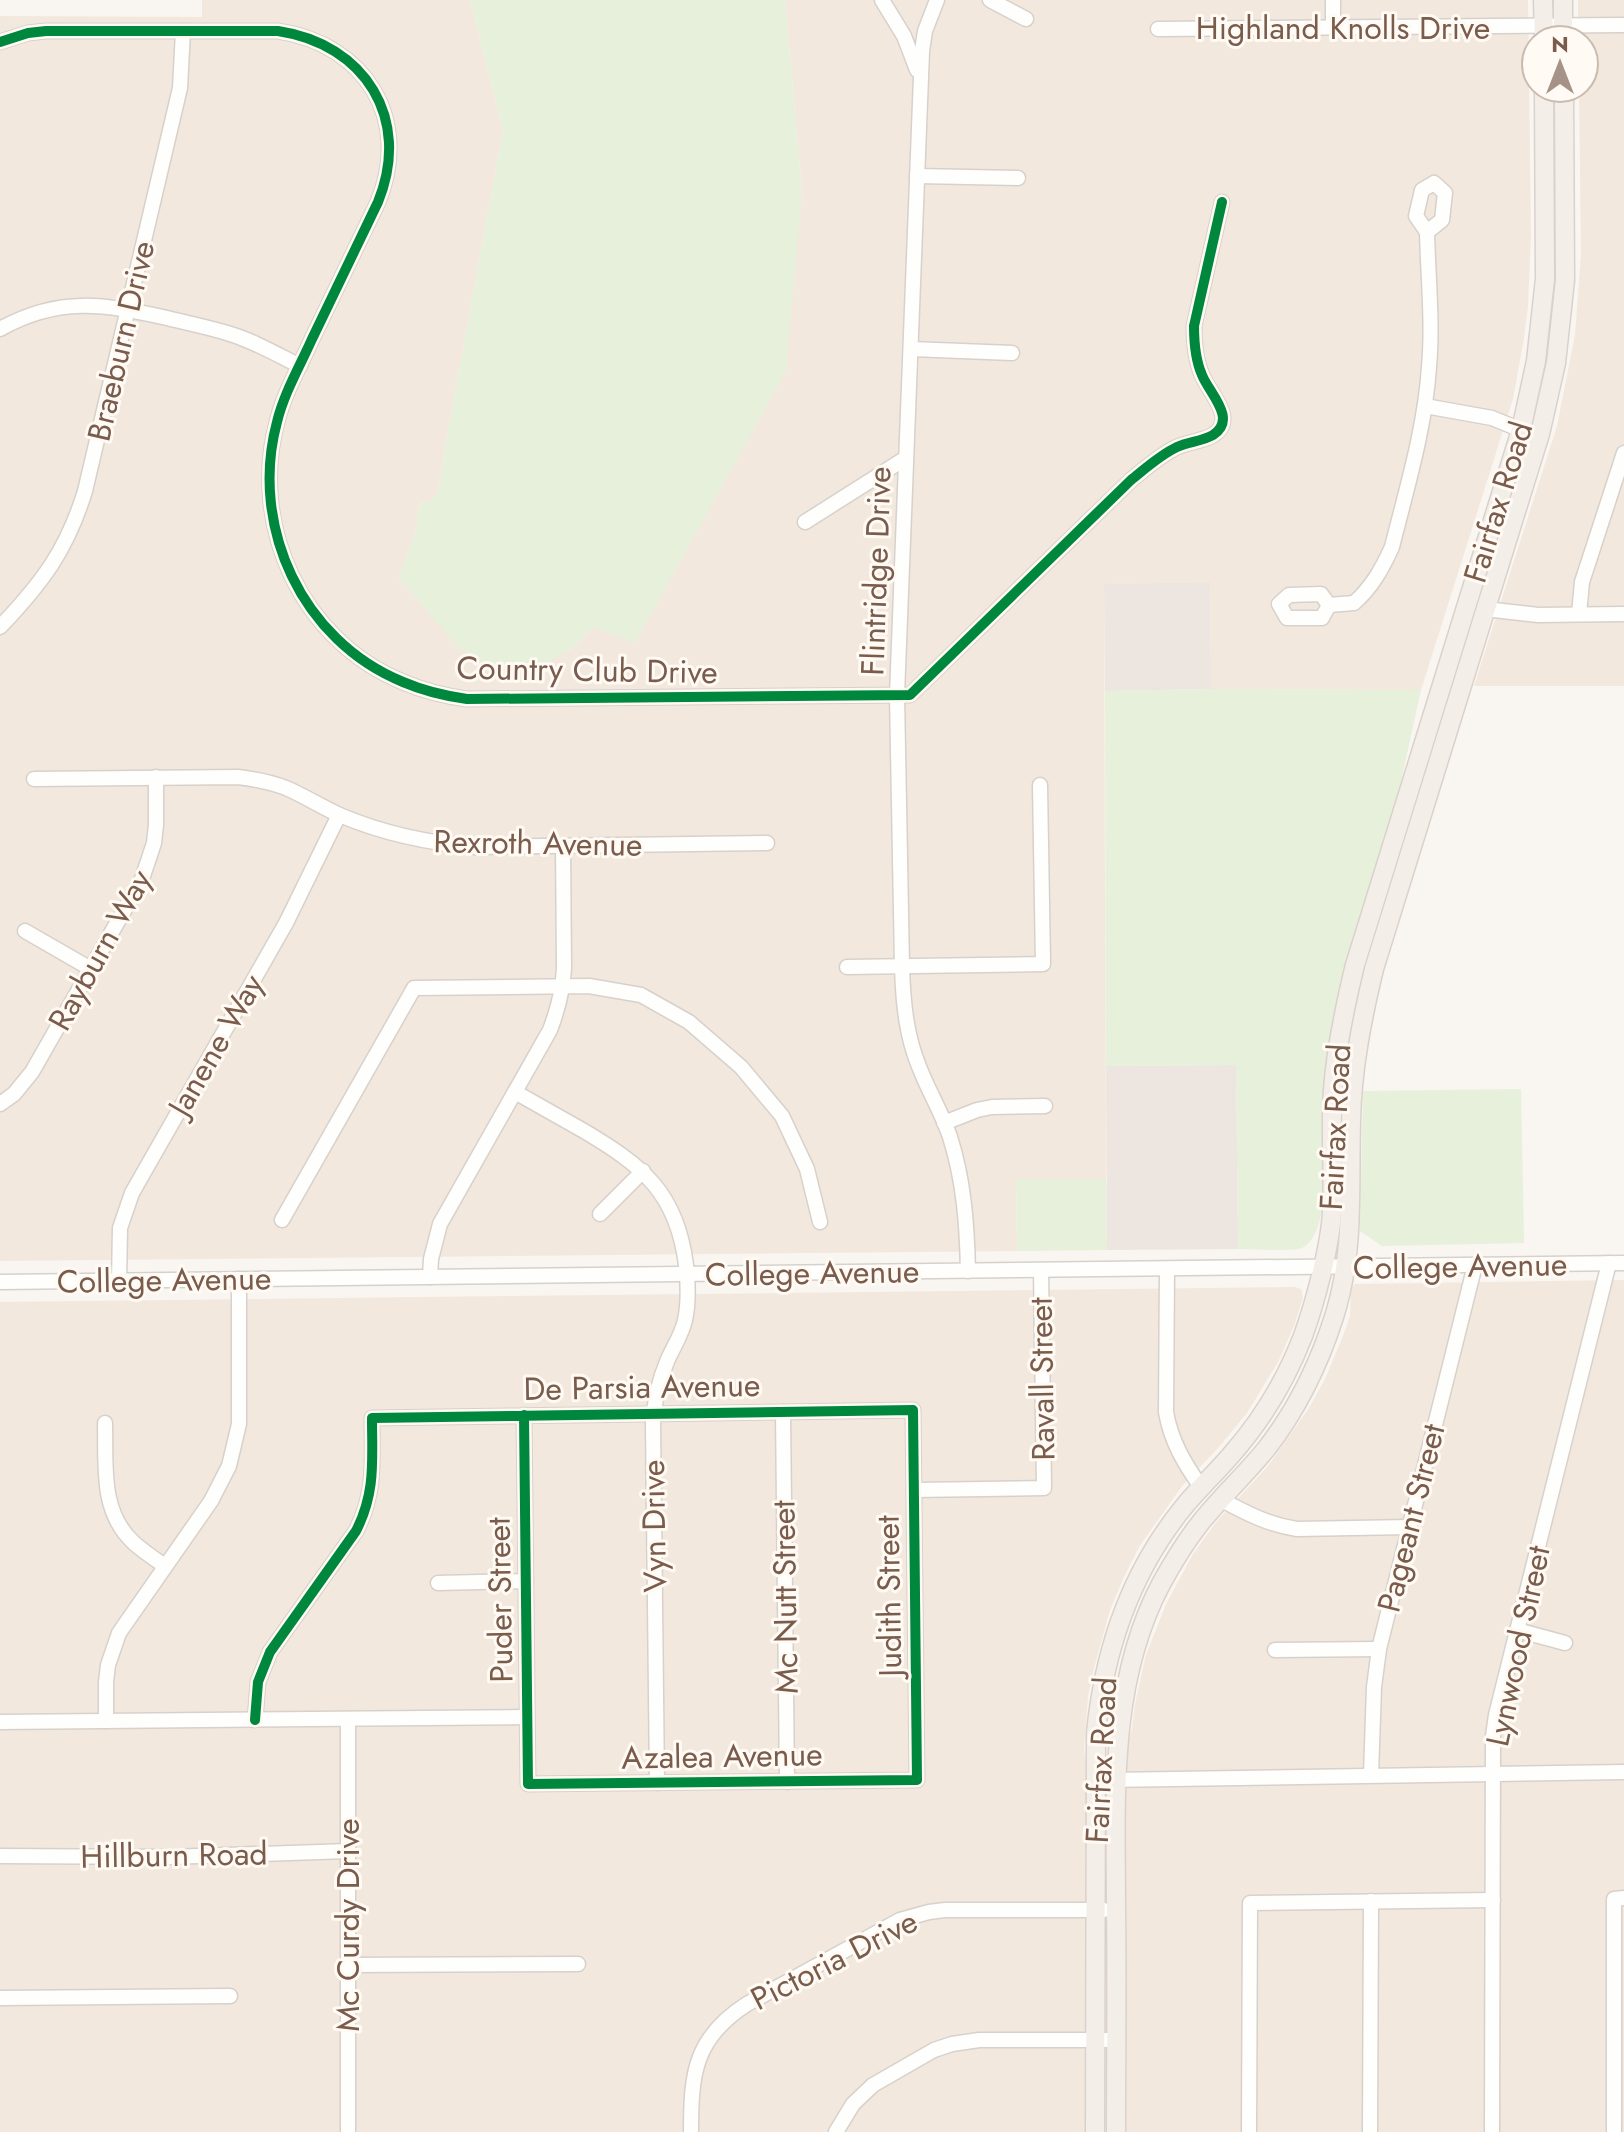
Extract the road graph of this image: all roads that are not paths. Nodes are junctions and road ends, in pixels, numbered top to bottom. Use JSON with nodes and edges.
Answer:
{"nodes":[{"id":1,"x":882,"y":0,"type":"edge"},
{"id":2,"x":937,"y":0,"type":"edge"},
{"id":3,"x":990,"y":0,"type":"edge"},
{"id":4,"x":1333,"y":0,"type":"edge"},
{"id":5,"x":1543,"y":0,"type":"edge"},
{"id":6,"x":1563,"y":0,"type":"edge"},
{"id":7,"x":1026,"y":19,"type":"dead end"},
{"id":8,"x":1544,"y":24,"type":"edge"},
{"id":9,"x":1563,"y":24,"type":"edge"},
{"id":10,"x":1624,"y":25,"type":"edge"},
{"id":11,"x":1333,"y":28,"type":"junction"},
{"id":12,"x":1600,"y":28,"type":"edge"},
{"id":13,"x":1158,"y":29,"type":"dead end"},
{"id":14,"x":183,"y":31,"type":"junction"},
{"id":15,"x":1520,"y":33,"type":"edge"},
{"id":16,"x":0,"y":42,"type":"edge"},
{"id":17,"x":920,"y":103,"type":"junction"},
{"id":18,"x":1544,"y":104,"type":"edge"},
{"id":19,"x":1564,"y":104,"type":"edge"},
{"id":20,"x":917,"y":176,"type":"junction"},
{"id":21,"x":1018,"y":178,"type":"dead end"},
{"id":22,"x":1222,"y":202,"type":"dead end"},
{"id":23,"x":1427,"y":232,"type":"dead end"},
{"id":24,"x":128,"y":309,"type":"junction"},
{"id":25,"x":0,"y":329,"type":"edge"},
{"id":26,"x":911,"y":349,"type":"junction"},
{"id":27,"x":1012,"y":353,"type":"dead end"},
{"id":28,"x":300,"y":366,"type":"junction"},
{"id":29,"x":1425,"y":406,"type":"junction"},
{"id":30,"x":1521,"y":430,"type":"junction"},
{"id":31,"x":1624,"y":453,"type":"edge"},
{"id":32,"x":906,"y":458,"type":"junction"},
{"id":33,"x":1495,"y":513,"type":"junction"},
{"id":34,"x":805,"y":522,"type":"dead end"},
{"id":35,"x":1509,"y":533,"type":"junction"},
{"id":36,"x":1329,"y":605,"type":"dead end"},
{"id":37,"x":1485,"y":609,"type":"junction"},
{"id":38,"x":1579,"y":614,"type":"junction"},
{"id":39,"x":1624,"y":614,"type":"edge"},
{"id":40,"x":0,"y":627,"type":"edge"},
{"id":41,"x":1456,"y":637,"type":"junction"},
{"id":42,"x":897,"y":695,"type":"junction"},
{"id":43,"x":1457,"y":701,"type":"junction"},
{"id":44,"x":156,"y":777,"type":"junction"},
{"id":45,"x":34,"y":779,"type":"dead end"},
{"id":46,"x":1040,"y":785,"type":"dead end"},
{"id":47,"x":339,"y":815,"type":"junction"},
{"id":48,"x":767,"y":843,"type":"dead end"},
{"id":49,"x":563,"y":846,"type":"junction"},
{"id":50,"x":25,"y":931,"type":"dead end"},
{"id":51,"x":902,"y":966,"type":"junction"},
{"id":52,"x":847,"y":967,"type":"dead end"},
{"id":53,"x":91,"y":969,"type":"junction"},
{"id":54,"x":563,"y":986,"type":"junction"},
{"id":55,"x":515,"y":1092,"type":"junction"},
{"id":56,"x":0,"y":1104,"type":"edge"},
{"id":57,"x":1045,"y":1106,"type":"dead end"},
{"id":58,"x":944,"y":1123,"type":"junction"},
{"id":59,"x":643,"y":1171,"type":"junction"},
{"id":60,"x":600,"y":1214,"type":"dead end"},
{"id":61,"x":282,"y":1220,"type":"dead end"},
{"id":62,"x":820,"y":1222,"type":"dead end"},
{"id":63,"x":1617,"y":1263,"type":"edge"},
{"id":64,"x":1475,"y":1265,"type":"junction"},
{"id":65,"x":1322,"y":1268,"type":"junction"},
{"id":66,"x":1346,"y":1268,"type":"junction"},
{"id":67,"x":1167,"y":1269,"type":"junction"},
{"id":68,"x":1041,"y":1270,"type":"junction"},
{"id":69,"x":968,"y":1271,"type":"junction"},
{"id":70,"x":688,"y":1274,"type":"junction"},
{"id":71,"x":430,"y":1277,"type":"junction"},
{"id":72,"x":239,"y":1279,"type":"junction"},
{"id":73,"x":119,"y":1281,"type":"junction"},
{"id":74,"x":0,"y":1282,"type":"edge"},
{"id":75,"x":913,"y":1410,"type":"joint"},
{"id":76,"x":783,"y":1412,"type":"junction"},
{"id":77,"x":654,"y":1413,"type":"junction"},
{"id":78,"x":524,"y":1415,"type":"junction"},
{"id":79,"x":105,"y":1423,"type":"dead end"},
{"id":80,"x":1201,"y":1487,"type":"junction"},
{"id":81,"x":914,"y":1490,"type":"junction"},
{"id":82,"x":1220,"y":1499,"type":"junction"},
{"id":83,"x":1409,"y":1527,"type":"junction"},
{"id":84,"x":165,"y":1566,"type":"junction"},
{"id":85,"x":526,"y":1581,"type":"junction"},
{"id":86,"x":438,"y":1583,"type":"dead end"},
{"id":87,"x":1517,"y":1630,"type":"junction"},
{"id":88,"x":1565,"y":1643,"type":"dead end"},
{"id":89,"x":1379,"y":1649,"type":"junction"},
{"id":90,"x":1275,"y":1650,"type":"dead end"},
{"id":91,"x":527,"y":1717,"type":"junction"},
{"id":92,"x":348,"y":1719,"type":"junction"},
{"id":93,"x":255,"y":1720,"type":"junction"},
{"id":94,"x":106,"y":1721,"type":"junction"},
{"id":95,"x":0,"y":1722,"type":"edge"},
{"id":96,"x":1624,"y":1772,"type":"edge"},
{"id":97,"x":1493,"y":1774,"type":"junction"},
{"id":98,"x":1371,"y":1775,"type":"junction"},
{"id":99,"x":1096,"y":1779,"type":"junction"},
{"id":100,"x":917,"y":1780,"type":"joint"},
{"id":101,"x":1115,"y":1780,"type":"junction"},
{"id":102,"x":787,"y":1782,"type":"junction"},
{"id":103,"x":657,"y":1783,"type":"junction"},
{"id":104,"x":528,"y":1784,"type":"joint"},
{"id":105,"x":348,"y":1851,"type":"junction"},
{"id":106,"x":0,"y":1856,"type":"edge"},
{"id":107,"x":1619,"y":1898,"type":"edge"},
{"id":108,"x":1493,"y":1900,"type":"junction"},
{"id":109,"x":1371,"y":1901,"type":"junction"},
{"id":110,"x":1095,"y":1909,"type":"junction"},
{"id":111,"x":1116,"y":1910,"type":"junction"},
{"id":112,"x":578,"y":1964,"type":"dead end"},
{"id":113,"x":348,"y":1965,"type":"junction"},
{"id":114,"x":230,"y":1996,"type":"dead end"},
{"id":115,"x":0,"y":1998,"type":"edge"},
{"id":116,"x":1095,"y":2040,"type":"junction"},
{"id":117,"x":1116,"y":2040,"type":"junction"},
{"id":118,"x":348,"y":2132,"type":"edge"},
{"id":119,"x":691,"y":2132,"type":"edge"},
{"id":120,"x":836,"y":2132,"type":"edge"},
{"id":121,"x":1095,"y":2132,"type":"edge"},
{"id":122,"x":1116,"y":2132,"type":"edge"},
{"id":123,"x":1249,"y":2132,"type":"edge"},
{"id":124,"x":1370,"y":2132,"type":"edge"},
{"id":125,"x":1492,"y":2132,"type":"edge"},
{"id":126,"x":1614,"y":2132,"type":"edge"}],
"edges":[{"from":1,"to":17,"type":"street","name":"Flintridge Drive"},
{"from":2,"to":17,"type":"street","name":"Flintridge Drive"},
{"from":3,"to":7,"type":"street"},
{"from":4,"to":11,"type":"street"},
{"from":5,"to":8,"type":"main road"},
{"from":6,"to":9,"type":"main road"},
{"from":10,"to":12,"type":"street","name":"Highland Knolls Drive"},
{"from":11,"to":13,"type":"street","name":"Highland Knolls Drive"},
{"from":11,"to":15,"type":"street","name":"Highland Knolls Drive"},
{"from":14,"to":16,"type":"street","name":"Country Club Drive"},
{"from":14,"to":24,"type":"street","name":"Braeburn Drive"},
{"from":14,"to":28,"type":"street","name":"Country Club Drive"},
{"from":17,"to":20,"type":"street","name":"Flintridge Drive"},
{"from":18,"to":30,"type":"main road","name":"Fairfax Road"},
{"from":19,"to":35,"type":"main road","name":"Fairfax Road"},
{"from":20,"to":21,"type":"street"},
{"from":20,"to":26,"type":"street","name":"Flintridge Drive"},
{"from":22,"to":42,"type":"street","name":"Country Club Drive"},
{"from":23,"to":29,"type":"street"},
{"from":24,"to":25,"type":"street"},
{"from":24,"to":28,"type":"street"},
{"from":24,"to":40,"type":"street","name":"Braeburn Drive"},
{"from":26,"to":27,"type":"street"},
{"from":26,"to":32,"type":"street","name":"Flintridge Drive"},
{"from":28,"to":42,"type":"street","name":"Country Club Drive"},
{"from":29,"to":30,"type":"street"},
{"from":29,"to":36,"type":"street"},
{"from":30,"to":33,"type":"main road","name":"Fairfax Road"},
{"from":30,"to":35,"type":"main road"},
{"from":31,"to":38,"type":"street"},
{"from":32,"to":34,"type":"street"},
{"from":32,"to":42,"type":"street","name":"Flintridge Drive"},
{"from":33,"to":37,"type":"main road"},
{"from":33,"to":41,"type":"main road","name":"Fairfax Road"},
{"from":35,"to":37,"type":"main road","name":"Fairfax Road"},
{"from":37,"to":38,"type":"street"},
{"from":37,"to":43,"type":"main road","name":"Fairfax Road"},
{"from":38,"to":39,"type":"street"},
{"from":41,"to":43,"type":"main road"},
{"from":41,"to":65,"type":"main road","name":"Fairfax Road"},
{"from":42,"to":51,"type":"street","name":"Flintridge Drive"},
{"from":43,"to":66,"type":"main road","name":"Fairfax Road"},
{"from":44,"to":45,"type":"street","name":"Rexroth Avenue"},
{"from":44,"to":47,"type":"street","name":"Rexroth Avenue"},
{"from":44,"to":53,"type":"street","name":"Rayburn Way"},
{"from":46,"to":51,"type":"street"},
{"from":47,"to":49,"type":"street","name":"Rexroth Avenue"},
{"from":47,"to":73,"type":"street","name":"Janene Way"},
{"from":48,"to":49,"type":"street","name":"Rexroth Avenue"},
{"from":49,"to":54,"type":"street"},
{"from":50,"to":53,"type":"street"},
{"from":51,"to":52,"type":"street"},
{"from":51,"to":58,"type":"street","name":"Flintridge Drive"},
{"from":53,"to":56,"type":"street","name":"Rayburn Way"},
{"from":54,"to":55,"type":"street"},
{"from":54,"to":61,"type":"street"},
{"from":54,"to":62,"type":"street"},
{"from":55,"to":59,"type":"street","name":"Vyn Drive"},
{"from":55,"to":71,"type":"street"},
{"from":57,"to":58,"type":"street"},
{"from":58,"to":69,"type":"street","name":"Flintridge Drive"},
{"from":59,"to":60,"type":"street"},
{"from":59,"to":70,"type":"street","name":"Vyn Drive"},
{"from":63,"to":64,"type":"street","name":"College Avenue"},
{"from":63,"to":87,"type":"street","name":"Lynwood Street"},
{"from":64,"to":66,"type":"street","name":"College Avenue"},
{"from":64,"to":83,"type":"street","name":"Pageant Street"},
{"from":65,"to":66,"type":"street","name":"College Avenue"},
{"from":65,"to":67,"type":"street","name":"College Avenue"},
{"from":65,"to":80,"type":"main road","name":"Fairfax Road"},
{"from":66,"to":82,"type":"main road","name":"Fairfax Road"},
{"from":67,"to":68,"type":"street","name":"College Avenue"},
{"from":67,"to":80,"type":"street"},
{"from":68,"to":69,"type":"street","name":"College Avenue"},
{"from":68,"to":81,"type":"street","name":"Ravall Street"},
{"from":69,"to":70,"type":"street","name":"College Avenue"},
{"from":70,"to":71,"type":"street","name":"College Avenue"},
{"from":70,"to":77,"type":"street","name":"Vyn Drive"},
{"from":71,"to":72,"type":"street","name":"College Avenue"},
{"from":72,"to":73,"type":"street","name":"College Avenue"},
{"from":72,"to":84,"type":"street"},
{"from":73,"to":74,"type":"street","name":"College Avenue"},
{"from":75,"to":76,"type":"street","name":"De Parsia Avenue"},
{"from":75,"to":81,"type":"street","name":"Judith Street"},
{"from":76,"to":77,"type":"street","name":"De Parsia Avenue"},
{"from":76,"to":102,"type":"street","name":"Mc Nutt Street"},
{"from":77,"to":78,"type":"street","name":"De Parsia Avenue"},
{"from":77,"to":103,"type":"street","name":"Vyn Drive"},
{"from":78,"to":85,"type":"street","name":"Puder Street"},
{"from":78,"to":93,"type":"street","name":"De Parsia Avenue"},
{"from":79,"to":84,"type":"street"},
{"from":80,"to":99,"type":"main road","name":"Fairfax Road"},
{"from":81,"to":100,"type":"street","name":"Judith Street"},
{"from":82,"to":83,"type":"street"},
{"from":82,"to":101,"type":"main road","name":"Fairfax Road"},
{"from":83,"to":89,"type":"street","name":"Pageant Street"},
{"from":84,"to":94,"type":"street"},
{"from":85,"to":86,"type":"street"},
{"from":85,"to":91,"type":"street","name":"Puder Street"},
{"from":87,"to":88,"type":"street"},
{"from":87,"to":97,"type":"street","name":"Lynwood Street"},
{"from":89,"to":90,"type":"street"},
{"from":89,"to":98,"type":"street","name":"Pageant Street"},
{"from":91,"to":92,"type":"street"},
{"from":91,"to":104,"type":"street","name":"Puder Street"},
{"from":92,"to":93,"type":"street"},
{"from":92,"to":105,"type":"street","name":"Mc Curdy Drive"},
{"from":93,"to":94,"type":"street"},
{"from":94,"to":95,"type":"street"},
{"from":96,"to":97,"type":"street"},
{"from":97,"to":98,"type":"street"},
{"from":97,"to":108,"type":"street","name":"Lynwood Street"},
{"from":98,"to":101,"type":"street"},
{"from":99,"to":101,"type":"street"},
{"from":99,"to":110,"type":"main road","name":"Fairfax Road"},
{"from":100,"to":102,"type":"street","name":"Azalea Avenue"},
{"from":101,"to":111,"type":"main road","name":"Fairfax Road"},
{"from":102,"to":103,"type":"street","name":"Azalea Avenue"},
{"from":103,"to":104,"type":"street","name":"Azalea Avenue"},
{"from":105,"to":106,"type":"street","name":"Hillburn Road"},
{"from":105,"to":113,"type":"street","name":"Mc Curdy Drive"},
{"from":107,"to":126,"type":"street"},
{"from":108,"to":109,"type":"street"},
{"from":108,"to":125,"type":"street","name":"Lynwood Street"},
{"from":109,"to":123,"type":"street"},
{"from":109,"to":124,"type":"street"},
{"from":110,"to":111,"type":"street","name":"Pictoria Drive"},
{"from":110,"to":116,"type":"main road","name":"Fairfax Road"},
{"from":110,"to":119,"type":"street","name":"Pictoria Drive"},
{"from":111,"to":117,"type":"main road","name":"Fairfax Road"},
{"from":112,"to":113,"type":"street"},
{"from":113,"to":118,"type":"street","name":"Mc Curdy Drive"},
{"from":114,"to":115,"type":"street"},
{"from":116,"to":117,"type":"street"},
{"from":116,"to":120,"type":"street"},
{"from":116,"to":121,"type":"main road","name":"Fairfax Road"},
{"from":117,"to":122,"type":"main road","name":"Fairfax Road"}]}
